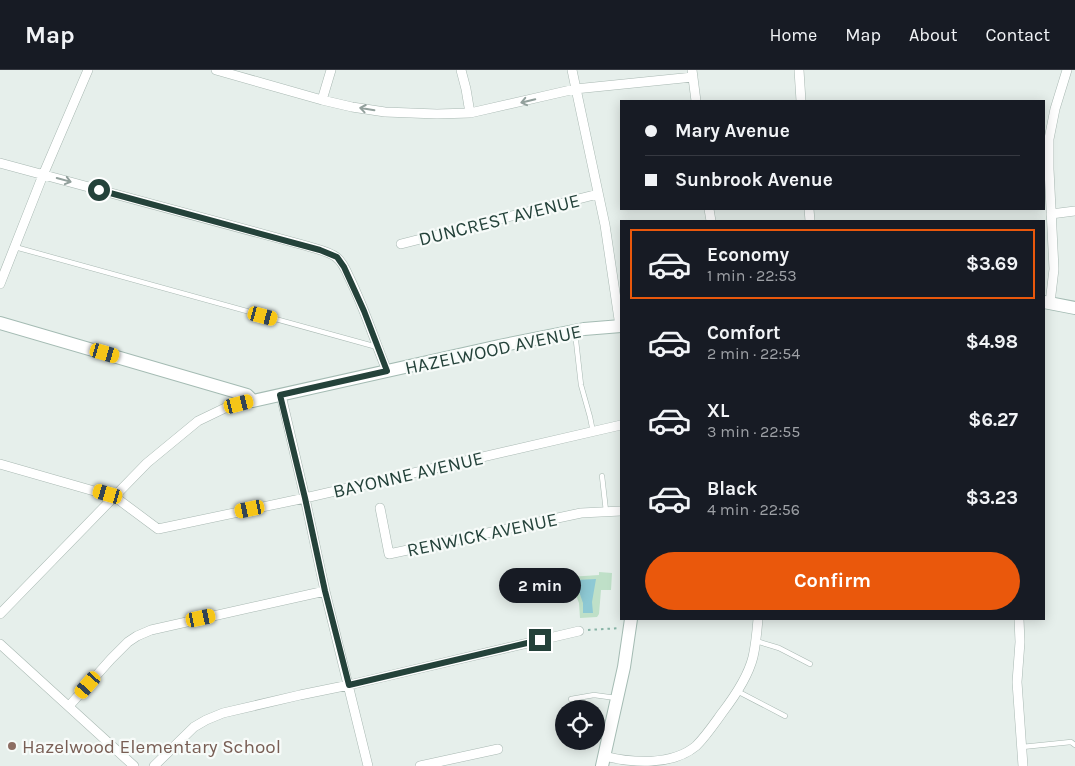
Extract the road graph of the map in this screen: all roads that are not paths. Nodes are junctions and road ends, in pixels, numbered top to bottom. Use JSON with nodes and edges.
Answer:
{"nodes":[{"id":1,"x":88,"y":70,"type":"edge"},
{"id":2,"x":219,"y":70,"type":"edge"},
{"id":3,"x":331,"y":70,"type":"edge"},
{"id":4,"x":461,"y":70,"type":"edge"},
{"id":5,"x":572,"y":70,"type":"edge"},
{"id":6,"x":799,"y":70,"type":"edge"},
{"id":7,"x":1067,"y":70,"type":"edge"},
{"id":8,"x":692,"y":74,"type":"edge"},
{"id":9,"x":575,"y":89,"type":"junction"},
{"id":10,"x":322,"y":100,"type":"junction"},
{"id":11,"x":696,"y":100,"type":"edge"},
{"id":12,"x":801,"y":100,"type":"edge"},
{"id":13,"x":470,"y":113,"type":"junction"},
{"id":14,"x":0,"y":163,"type":"edge"},
{"id":15,"x":44,"y":175,"type":"junction"},
{"id":16,"x":598,"y":194,"type":"junction"},
{"id":17,"x":1075,"y":211,"type":"edge"},
{"id":18,"x":1051,"y":214,"type":"junction"},
{"id":19,"x":400,"y":244,"type":"dead end"},
{"id":20,"x":15,"y":247,"type":"junction"},
{"id":21,"x":0,"y":284,"type":"edge"},
{"id":22,"x":1047,"y":303,"type":"edge"},
{"id":23,"x":1075,"y":308,"type":"edge"},
{"id":24,"x":620,"y":322,"type":"edge"},
{"id":25,"x":0,"y":323,"type":"edge"},
{"id":26,"x":620,"y":329,"type":"edge"},
{"id":27,"x":575,"y":331,"type":"junction"},
{"id":28,"x":378,"y":348,"type":"junction"},
{"id":29,"x":387,"y":371,"type":"junction"},
{"id":30,"x":280,"y":395,"type":"junction"},
{"id":31,"x":253,"y":401,"type":"junction"},
{"id":32,"x":620,"y":425,"type":"edge"},
{"id":33,"x":593,"y":432,"type":"junction"},
{"id":34,"x":0,"y":464,"type":"edge"},
{"id":35,"x":602,"y":476,"type":"dead end"},
{"id":36,"x":115,"y":497,"type":"junction"},
{"id":37,"x":305,"y":498,"type":"junction"},
{"id":38,"x":380,"y":508,"type":"dead end"},
{"id":39,"x":606,"y":511,"type":"junction"},
{"id":40,"x":620,"y":512,"type":"edge"},
{"id":41,"x":325,"y":591,"type":"junction"},
{"id":42,"x":0,"y":614,"type":"edge"},
{"id":43,"x":758,"y":620,"type":"edge"},
{"id":44,"x":1019,"y":620,"type":"edge"},
{"id":45,"x":631,"y":623,"type":"edge"},
{"id":46,"x":579,"y":631,"type":"road end"},
{"id":47,"x":756,"y":641,"type":"junction"},
{"id":48,"x":0,"y":644,"type":"edge"},
{"id":49,"x":810,"y":664,"type":"dead end"},
{"id":50,"x":349,"y":685,"type":"junction"},
{"id":51,"x":737,"y":691,"type":"junction"},
{"id":52,"x":618,"y":698,"type":"junction"},
{"id":53,"x":571,"y":700,"type":"dead end"},
{"id":54,"x":69,"y":706,"type":"junction"},
{"id":55,"x":785,"y":716,"type":"dead end"},
{"id":56,"x":1075,"y":745,"type":"edge"},
{"id":57,"x":1021,"y":747,"type":"junction"},
{"id":58,"x":498,"y":749,"type":"dead end"},
{"id":59,"x":603,"y":761,"type":"edge"},
{"id":60,"x":634,"y":764,"type":"edge"},
{"id":61,"x":134,"y":766,"type":"edge"},
{"id":62,"x":154,"y":766,"type":"edge"},
{"id":63,"x":368,"y":766,"type":"edge"},
{"id":64,"x":420,"y":766,"type":"edge"},
{"id":65,"x":1022,"y":766,"type":"edge"}],
"edges":[{"from":1,"to":15,"type":"street"},
{"from":2,"to":10,"type":"street"},
{"from":3,"to":10,"type":"street"},
{"from":4,"to":13,"type":"street"},
{"from":5,"to":9,"type":"street"},
{"from":6,"to":12,"type":"street"},
{"from":7,"to":18,"type":"street"},
{"from":8,"to":9,"type":"street"},
{"from":8,"to":11,"type":"street"},
{"from":9,"to":13,"type":"street","one_way":true},
{"from":9,"to":16,"type":"street"},
{"from":13,"to":10,"type":"street","one_way":true},
{"from":14,"to":15,"type":"street"},
{"from":15,"to":20,"type":"street"},
{"from":15,"to":28,"type":"street","one_way":true},
{"from":16,"to":19,"type":"street","name":"DUNCREST AVENUE"},
{"from":16,"to":24,"type":"street"},
{"from":17,"to":18,"type":"street"},
{"from":18,"to":22,"type":"street"},
{"from":20,"to":21,"type":"street"},
{"from":20,"to":28,"type":"lane"},
{"from":22,"to":23,"type":"street"},
{"from":25,"to":31,"type":"street"},
{"from":26,"to":27,"type":"street","name":"HAZELWOOD AVENUE"},
{"from":27,"to":29,"type":"street","name":"HAZELWOOD AVENUE"},
{"from":27,"to":33,"type":"lane"},
{"from":28,"to":29,"type":"street"},
{"from":29,"to":30,"type":"street","name":"HAZELWOOD AVENUE"},
{"from":30,"to":31,"type":"street","name":"HAZELWOOD AVENUE"},
{"from":30,"to":37,"type":"street"},
{"from":31,"to":36,"type":"street","name":"HAZELWOOD AVENUE"},
{"from":32,"to":33,"type":"street","name":"BAYONNE AVENUE"},
{"from":33,"to":37,"type":"street","name":"BAYONNE AVENUE"},
{"from":34,"to":36,"type":"street","name":"BAYONNE AVENUE"},
{"from":35,"to":39,"type":"lane"},
{"from":36,"to":37,"type":"street","name":"BAYONNE AVENUE"},
{"from":36,"to":42,"type":"street","name":"HAZELWOOD AVENUE"},
{"from":37,"to":41,"type":"street"},
{"from":38,"to":39,"type":"street","name":"RENWICK AVENUE"},
{"from":39,"to":40,"type":"street","name":"RENWICK AVENUE"},
{"from":41,"to":50,"type":"street"},
{"from":41,"to":54,"type":"street"},
{"from":43,"to":47,"type":"street"},
{"from":44,"to":57,"type":"street"},
{"from":45,"to":52,"type":"street"},
{"from":46,"to":50,"type":"street"},
{"from":47,"to":49,"type":"lane"},
{"from":47,"to":51,"type":"street"},
{"from":48,"to":54,"type":"street"},
{"from":50,"to":62,"type":"street"},
{"from":50,"to":63,"type":"street"},
{"from":51,"to":55,"type":"lane"},
{"from":51,"to":60,"type":"street"},
{"from":52,"to":53,"type":"lane"},
{"from":52,"to":59,"type":"street"},
{"from":54,"to":61,"type":"street"},
{"from":56,"to":57,"type":"lane"},
{"from":57,"to":65,"type":"street"},
{"from":58,"to":64,"type":"street"},
{"from":59,"to":60,"type":"street"}]}
